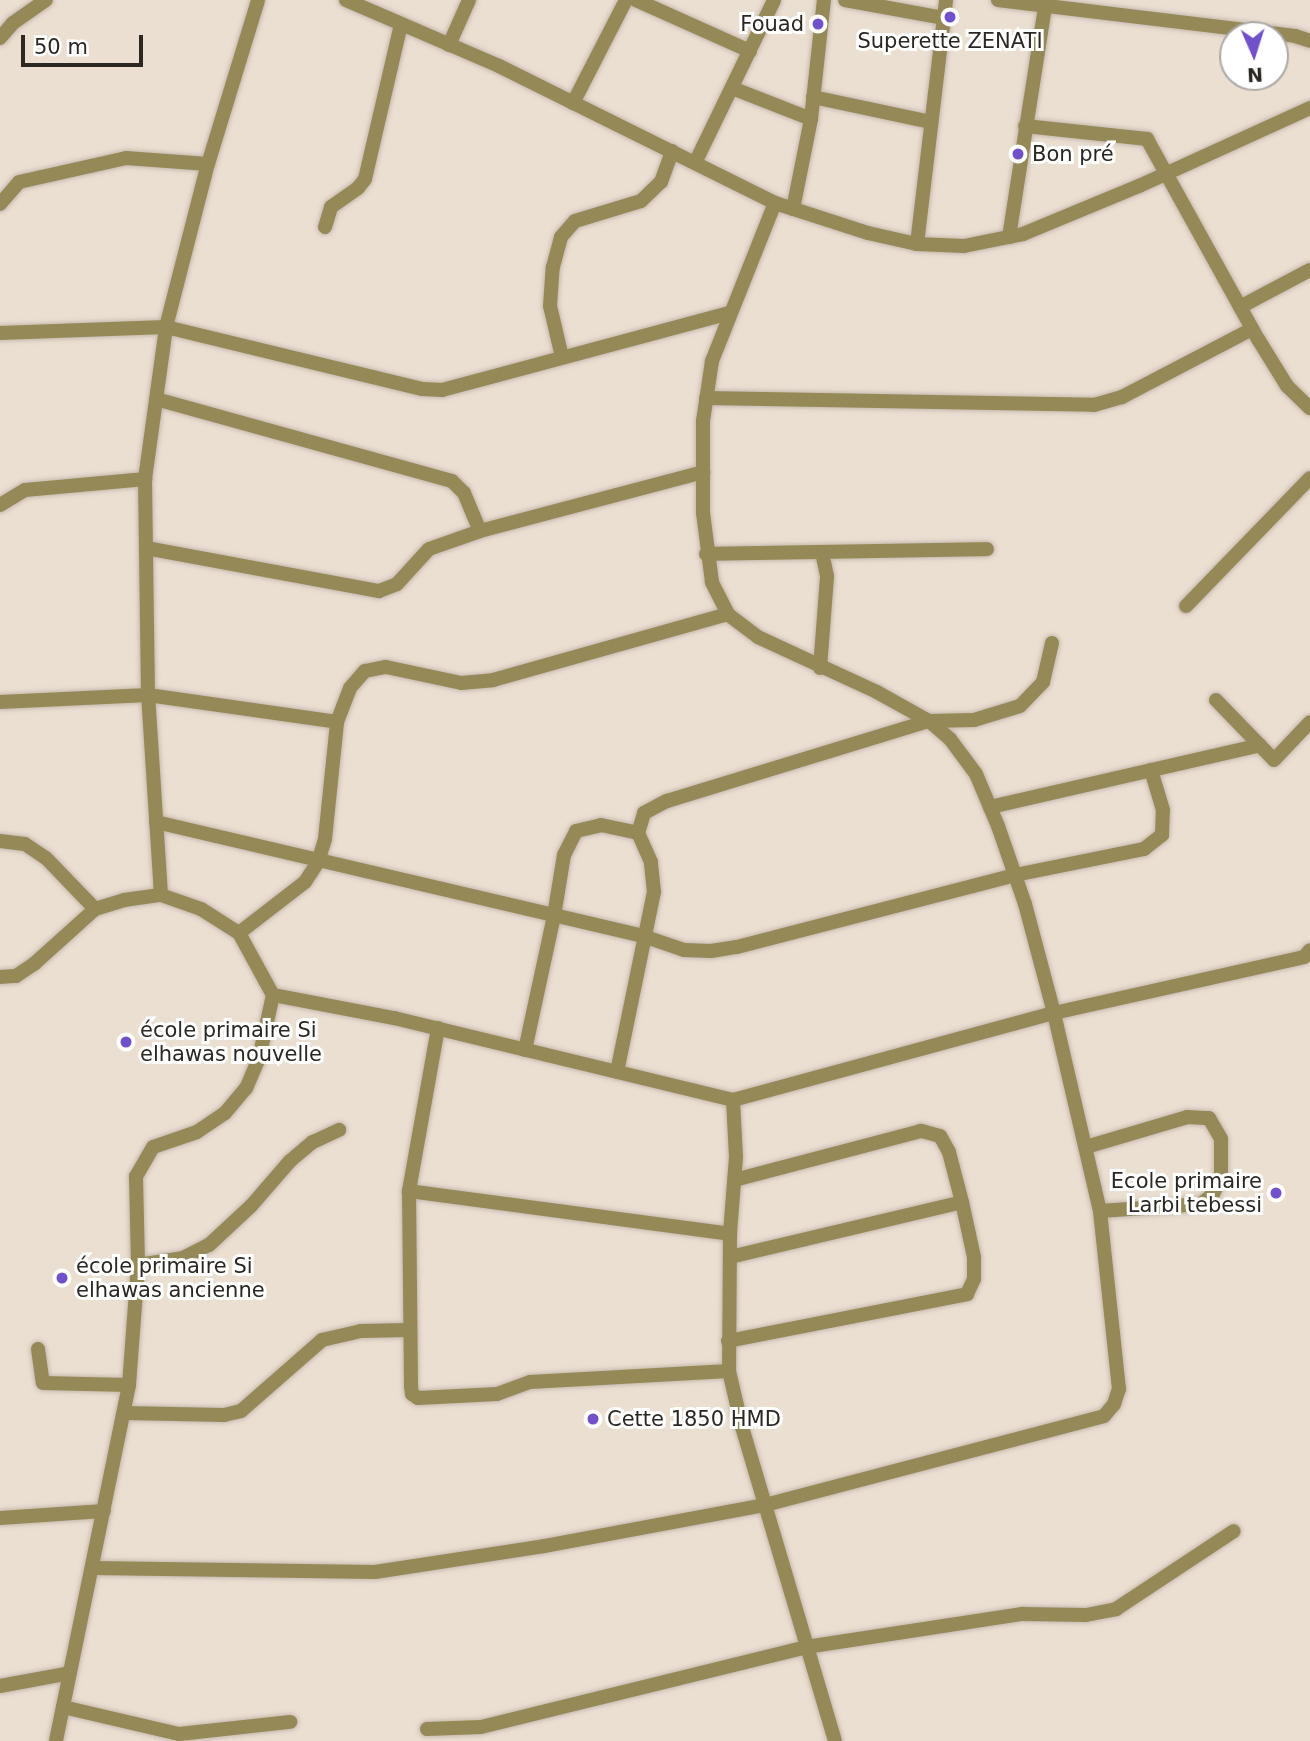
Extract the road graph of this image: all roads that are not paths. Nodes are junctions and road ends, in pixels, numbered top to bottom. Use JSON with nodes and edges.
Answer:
{"nodes":[{"id":1,"x":46,"y":0,"type":"edge"},
{"id":2,"x":258,"y":0,"type":"edge"},
{"id":3,"x":346,"y":0,"type":"edge"},
{"id":4,"x":469,"y":0,"type":"edge"},
{"id":5,"x":626,"y":0,"type":"edge"},
{"id":6,"x":636,"y":0,"type":"edge"},
{"id":7,"x":774,"y":0,"type":"edge"},
{"id":8,"x":824,"y":0,"type":"edge"},
{"id":9,"x":845,"y":0,"type":"edge"},
{"id":10,"x":946,"y":0,"type":"edge"},
{"id":11,"x":998,"y":0,"type":"edge"},
{"id":12,"x":1045,"y":4,"type":"edge"},
{"id":13,"x":944,"y":18,"type":"junction"},
{"id":14,"x":401,"y":24,"type":"junction"},
{"id":15,"x":0,"y":38,"type":"edge"},
{"id":16,"x":1310,"y":41,"type":"edge"},
{"id":17,"x":449,"y":45,"type":"junction"},
{"id":18,"x":750,"y":51,"type":"junction"},
{"id":19,"x":732,"y":88,"type":"junction"},
{"id":20,"x":813,"y":97,"type":"junction"},
{"id":21,"x":573,"y":103,"type":"junction"},
{"id":22,"x":1310,"y":108,"type":"edge"},
{"id":23,"x":811,"y":119,"type":"junction"},
{"id":24,"x":931,"y":122,"type":"junction"},
{"id":25,"x":1025,"y":126,"type":"junction"},
{"id":26,"x":672,"y":151,"type":"junction"},
{"id":27,"x":695,"y":163,"type":"junction"},
{"id":28,"x":208,"y":164,"type":"junction"},
{"id":29,"x":1165,"y":173,"type":"junction"},
{"id":30,"x":775,"y":203,"type":"junction"},
{"id":31,"x":0,"y":204,"type":"edge"},
{"id":32,"x":793,"y":209,"type":"junction"},
{"id":33,"x":324,"y":227,"type":"dead end"},
{"id":34,"x":1009,"y":237,"type":"junction"},
{"id":35,"x":917,"y":244,"type":"junction"},
{"id":36,"x":1310,"y":270,"type":"edge"},
{"id":37,"x":1240,"y":307,"type":"junction"},
{"id":38,"x":729,"y":313,"type":"junction"},
{"id":39,"x":166,"y":327,"type":"junction"},
{"id":40,"x":1252,"y":329,"type":"junction"},
{"id":41,"x":0,"y":333,"type":"edge"},
{"id":42,"x":562,"y":357,"type":"junction"},
{"id":43,"x":706,"y":398,"type":"junction"},
{"id":44,"x":156,"y":399,"type":"junction"},
{"id":45,"x":1310,"y":408,"type":"edge"},
{"id":46,"x":703,"y":472,"type":"junction"},
{"id":47,"x":1310,"y":478,"type":"edge"},
{"id":48,"x":145,"y":480,"type":"junction"},
{"id":49,"x":0,"y":505,"type":"edge"},
{"id":50,"x":480,"y":531,"type":"junction"},
{"id":51,"x":146,"y":548,"type":"junction"},
{"id":52,"x":987,"y":549,"type":"dead end"},
{"id":53,"x":822,"y":553,"type":"junction"},
{"id":54,"x":706,"y":554,"type":"junction"},
{"id":55,"x":1186,"y":606,"type":"dead end"},
{"id":56,"x":728,"y":614,"type":"junction"},
{"id":57,"x":1052,"y":643,"type":"dead end"},
{"id":58,"x":820,"y":668,"type":"junction"},
{"id":59,"x":148,"y":695,"type":"junction"},
{"id":60,"x":1216,"y":701,"type":"dead end"},
{"id":61,"x":0,"y":702,"type":"edge"},
{"id":62,"x":929,"y":721,"type":"junction"},
{"id":63,"x":337,"y":722,"type":"junction"},
{"id":64,"x":1310,"y":722,"type":"edge"},
{"id":65,"x":1260,"y":746,"type":"junction"},
{"id":66,"x":1151,"y":770,"type":"junction"},
{"id":67,"x":990,"y":807,"type":"junction"},
{"id":68,"x":156,"y":822,"type":"junction"},
{"id":69,"x":638,"y":833,"type":"junction"},
{"id":70,"x":0,"y":841,"type":"edge"},
{"id":71,"x":318,"y":862,"type":"junction"},
{"id":72,"x":1014,"y":875,"type":"junction"},
{"id":73,"x":161,"y":895,"type":"junction"},
{"id":74,"x":95,"y":909,"type":"junction"},
{"id":75,"x":554,"y":916,"type":"junction"},
{"id":76,"x":239,"y":933,"type":"junction"},
{"id":77,"x":643,"y":936,"type":"junction"},
{"id":78,"x":1308,"y":956,"type":"edge"},
{"id":79,"x":0,"y":977,"type":"edge"},
{"id":80,"x":273,"y":995,"type":"junction"},
{"id":81,"x":1054,"y":1013,"type":"junction"},
{"id":82,"x":438,"y":1028,"type":"junction"},
{"id":83,"x":525,"y":1050,"type":"junction"},
{"id":84,"x":617,"y":1072,"type":"junction"},
{"id":85,"x":733,"y":1100,"type":"junction"},
{"id":86,"x":339,"y":1130,"type":"dead end"},
{"id":87,"x":1086,"y":1147,"type":"junction"},
{"id":88,"x":734,"y":1180,"type":"junction"},
{"id":89,"x":409,"y":1191,"type":"junction"},
{"id":90,"x":962,"y":1202,"type":"junction"},
{"id":91,"x":1100,"y":1211,"type":"junction"},
{"id":92,"x":730,"y":1234,"type":"junction"},
{"id":93,"x":730,"y":1258,"type":"junction"},
{"id":94,"x":138,"y":1265,"type":"junction"},
{"id":95,"x":409,"y":1330,"type":"junction"},
{"id":96,"x":728,"y":1341,"type":"junction"},
{"id":97,"x":38,"y":1349,"type":"dead end"},
{"id":98,"x":729,"y":1371,"type":"junction"},
{"id":99,"x":129,"y":1385,"type":"junction"},
{"id":100,"x":125,"y":1413,"type":"junction"},
{"id":101,"x":765,"y":1505,"type":"junction"},
{"id":102,"x":104,"y":1511,"type":"junction"},
{"id":103,"x":0,"y":1518,"type":"edge"},
{"id":104,"x":1234,"y":1531,"type":"dead end"},
{"id":105,"x":92,"y":1568,"type":"junction"},
{"id":106,"x":806,"y":1647,"type":"junction"},
{"id":107,"x":70,"y":1673,"type":"junction"},
{"id":108,"x":0,"y":1686,"type":"edge"},
{"id":109,"x":63,"y":1707,"type":"junction"},
{"id":110,"x":290,"y":1722,"type":"dead end"},
{"id":111,"x":427,"y":1729,"type":"dead end"},
{"id":112,"x":56,"y":1741,"type":"edge"},
{"id":113,"x":835,"y":1741,"type":"edge"}],
"edges":[{"from":1,"to":15,"type":"street"},
{"from":2,"to":28,"type":"street"},
{"from":3,"to":14,"type":"street"},
{"from":4,"to":17,"type":"street"},
{"from":5,"to":21,"type":"street"},
{"from":6,"to":18,"type":"street"},
{"from":7,"to":18,"type":"street"},
{"from":8,"to":20,"type":"street"},
{"from":9,"to":13,"type":"street"},
{"from":10,"to":13,"type":"street"},
{"from":11,"to":12,"type":"street"},
{"from":12,"to":16,"type":"street"},
{"from":12,"to":25,"type":"street"},
{"from":13,"to":24,"type":"street"},
{"from":14,"to":17,"type":"street"},
{"from":14,"to":33,"type":"street"},
{"from":17,"to":21,"type":"street"},
{"from":18,"to":19,"type":"street"},
{"from":19,"to":23,"type":"street"},
{"from":19,"to":27,"type":"street"},
{"from":20,"to":23,"type":"street"},
{"from":20,"to":24,"type":"street"},
{"from":21,"to":26,"type":"street"},
{"from":22,"to":29,"type":"street"},
{"from":23,"to":32,"type":"street"},
{"from":24,"to":35,"type":"street"},
{"from":25,"to":29,"type":"street"},
{"from":25,"to":34,"type":"street"},
{"from":26,"to":27,"type":"street"},
{"from":26,"to":42,"type":"street"},
{"from":27,"to":30,"type":"street"},
{"from":28,"to":31,"type":"street"},
{"from":28,"to":39,"type":"street"},
{"from":29,"to":34,"type":"street"},
{"from":29,"to":37,"type":"street"},
{"from":30,"to":32,"type":"street"},
{"from":30,"to":38,"type":"street"},
{"from":32,"to":35,"type":"street"},
{"from":34,"to":35,"type":"street"},
{"from":36,"to":37,"type":"street"},
{"from":37,"to":40,"type":"street"},
{"from":38,"to":42,"type":"street"},
{"from":38,"to":43,"type":"street"},
{"from":39,"to":41,"type":"street"},
{"from":39,"to":42,"type":"street"},
{"from":39,"to":44,"type":"street"},
{"from":40,"to":43,"type":"street"},
{"from":40,"to":45,"type":"street"},
{"from":43,"to":46,"type":"street"},
{"from":44,"to":48,"type":"street"},
{"from":44,"to":50,"type":"street"},
{"from":46,"to":50,"type":"street"},
{"from":46,"to":54,"type":"street"},
{"from":47,"to":55,"type":"street"},
{"from":48,"to":49,"type":"street"},
{"from":48,"to":51,"type":"street"},
{"from":50,"to":51,"type":"street"},
{"from":51,"to":59,"type":"street"},
{"from":52,"to":53,"type":"street"},
{"from":53,"to":54,"type":"street"},
{"from":53,"to":58,"type":"street"},
{"from":54,"to":56,"type":"street"},
{"from":56,"to":58,"type":"street"},
{"from":56,"to":63,"type":"street"},
{"from":57,"to":62,"type":"street"},
{"from":58,"to":62,"type":"street"},
{"from":59,"to":61,"type":"street"},
{"from":59,"to":63,"type":"street"},
{"from":59,"to":68,"type":"street"},
{"from":60,"to":65,"type":"street"},
{"from":62,"to":67,"type":"street"},
{"from":62,"to":69,"type":"street"},
{"from":63,"to":71,"type":"street"},
{"from":64,"to":65,"type":"street"},
{"from":65,"to":66,"type":"street"},
{"from":66,"to":67,"type":"street"},
{"from":66,"to":72,"type":"street"},
{"from":67,"to":72,"type":"street"},
{"from":68,"to":71,"type":"street"},
{"from":68,"to":73,"type":"street"},
{"from":69,"to":75,"type":"street"},
{"from":69,"to":77,"type":"street"},
{"from":70,"to":74,"type":"street"},
{"from":71,"to":75,"type":"street"},
{"from":71,"to":76,"type":"street"},
{"from":72,"to":77,"type":"street"},
{"from":72,"to":81,"type":"street"},
{"from":73,"to":74,"type":"street"},
{"from":73,"to":76,"type":"street"},
{"from":74,"to":79,"type":"street"},
{"from":75,"to":77,"type":"street"},
{"from":75,"to":83,"type":"street"},
{"from":76,"to":80,"type":"street"},
{"from":77,"to":84,"type":"street"},
{"from":78,"to":81,"type":"street"},
{"from":80,"to":82,"type":"street"},
{"from":80,"to":94,"type":"street"},
{"from":81,"to":85,"type":"street"},
{"from":81,"to":87,"type":"street"},
{"from":82,"to":83,"type":"street"},
{"from":82,"to":89,"type":"street"},
{"from":83,"to":84,"type":"street"},
{"from":84,"to":85,"type":"street"},
{"from":85,"to":88,"type":"street"},
{"from":86,"to":94,"type":"street"},
{"from":87,"to":91,"type":"street"},
{"from":87,"to":91,"type":"street"},
{"from":88,"to":90,"type":"street"},
{"from":88,"to":92,"type":"street"},
{"from":89,"to":92,"type":"street"},
{"from":89,"to":95,"type":"street"},
{"from":90,"to":93,"type":"street"},
{"from":90,"to":96,"type":"street"},
{"from":91,"to":101,"type":"street"},
{"from":92,"to":93,"type":"street"},
{"from":93,"to":96,"type":"street"},
{"from":94,"to":99,"type":"street"},
{"from":95,"to":98,"type":"street"},
{"from":95,"to":100,"type":"street"},
{"from":96,"to":98,"type":"street"},
{"from":97,"to":99,"type":"street"},
{"from":98,"to":101,"type":"street"},
{"from":99,"to":100,"type":"street"},
{"from":100,"to":102,"type":"street"},
{"from":101,"to":105,"type":"street"},
{"from":101,"to":106,"type":"street"},
{"from":102,"to":103,"type":"street"},
{"from":102,"to":105,"type":"street"},
{"from":104,"to":106,"type":"street"},
{"from":105,"to":107,"type":"street"},
{"from":106,"to":111,"type":"street"},
{"from":106,"to":113,"type":"street"},
{"from":107,"to":108,"type":"street"},
{"from":107,"to":109,"type":"street"},
{"from":109,"to":110,"type":"street"},
{"from":109,"to":112,"type":"street"}]}
